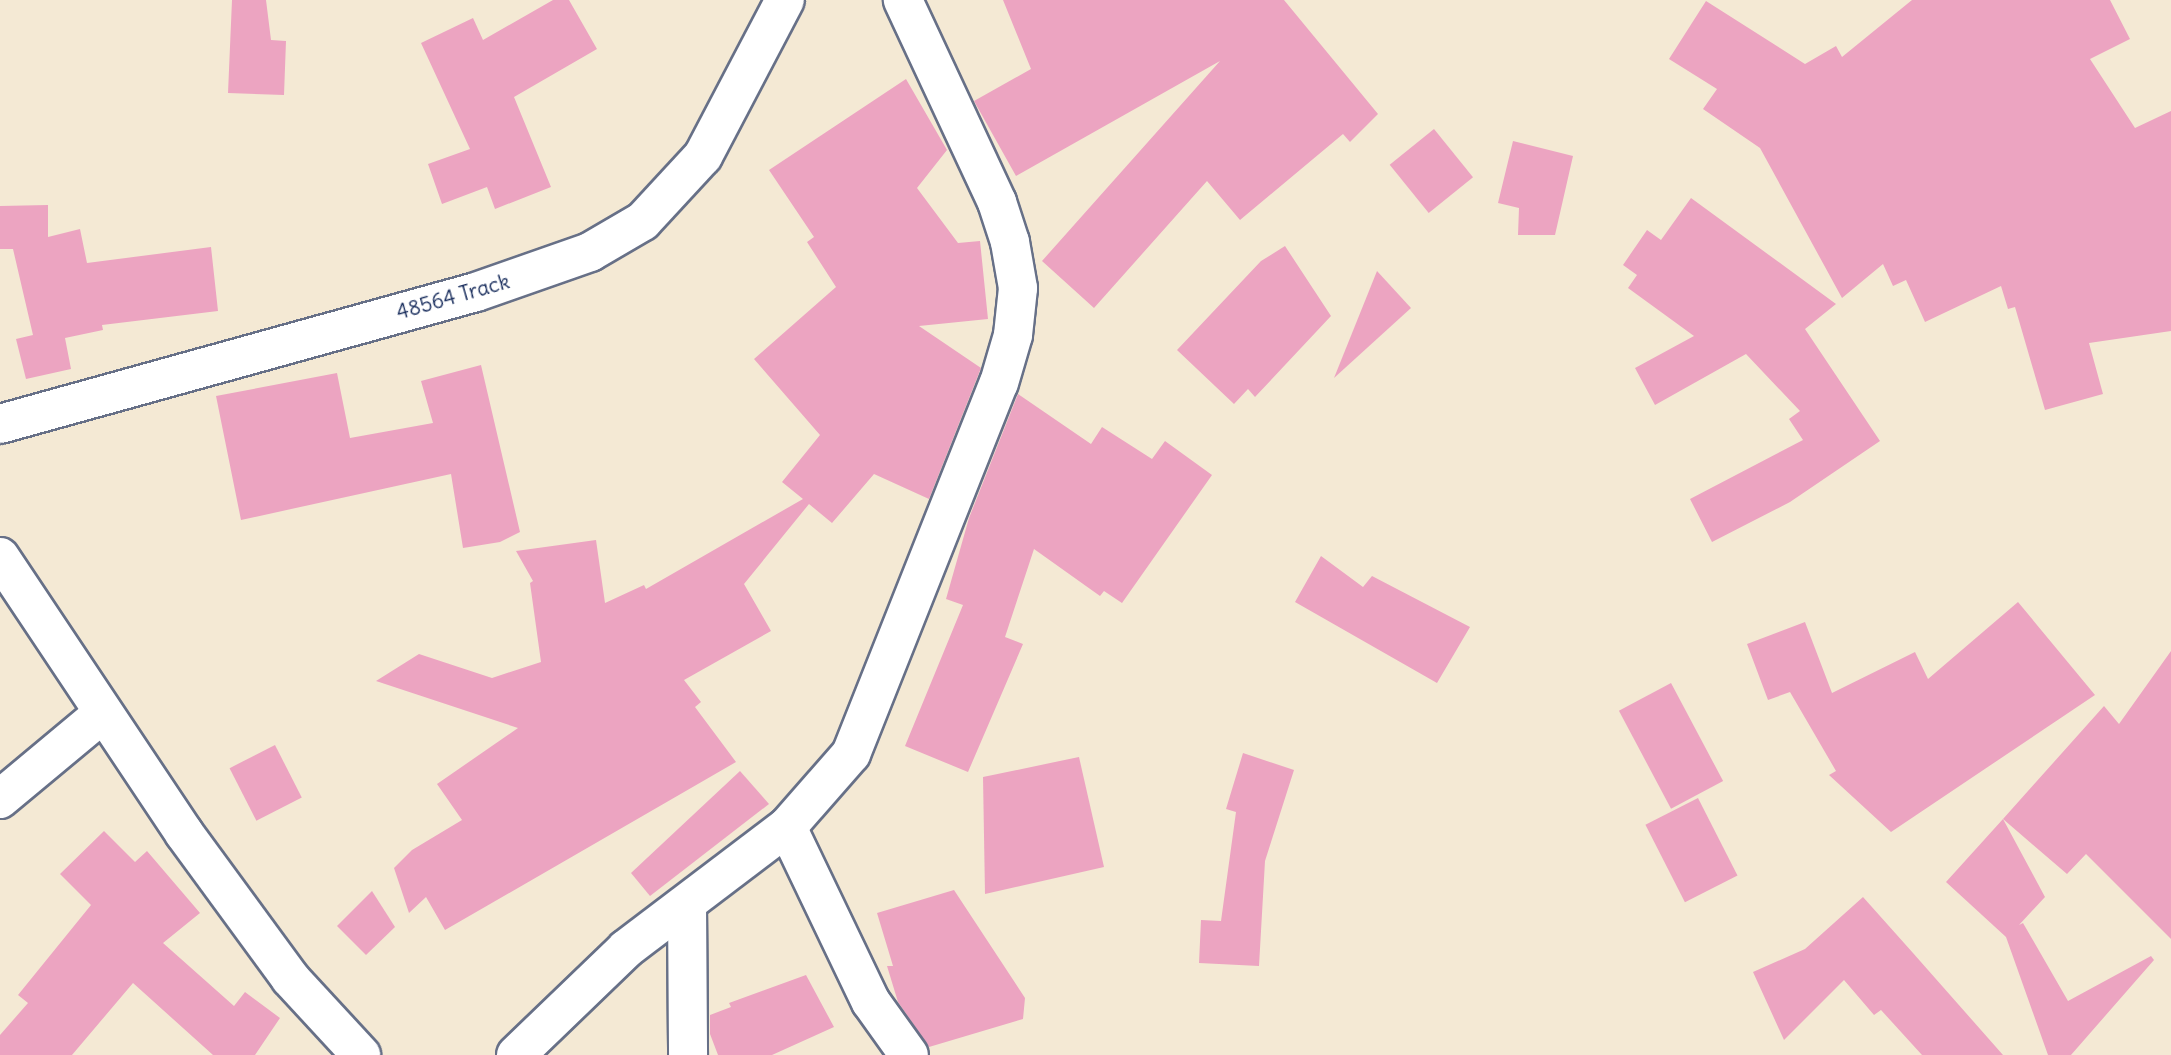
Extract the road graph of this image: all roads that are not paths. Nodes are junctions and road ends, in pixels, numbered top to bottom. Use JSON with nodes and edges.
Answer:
{"nodes":[{"id":1,"x":785,"y":0,"type":"edge"},
{"id":2,"x":903,"y":0,"type":"edge"},
{"id":3,"x":0,"y":424,"type":"edge"},
{"id":4,"x":0,"y":557,"type":"edge"},
{"id":5,"x":102,"y":714,"type":"junction"},
{"id":6,"x":0,"y":799,"type":"edge"},
{"id":7,"x":787,"y":827,"type":"junction"},
{"id":8,"x":687,"y":904,"type":"junction"},
{"id":9,"x":361,"y":1055,"type":"edge"},
{"id":10,"x":516,"y":1055,"type":"edge"},
{"id":11,"x":688,"y":1055,"type":"edge"},
{"id":12,"x":909,"y":1055,"type":"edge"}],
"edges":[{"from":1,"to":3,"type":"street","name":"48564 Track"},
{"from":2,"to":7,"type":"street"},
{"from":4,"to":5,"type":"street"},
{"from":5,"to":6,"type":"street"},
{"from":5,"to":9,"type":"street"},
{"from":7,"to":8,"type":"street"},
{"from":7,"to":12,"type":"street"},
{"from":8,"to":10,"type":"street"},
{"from":8,"to":11,"type":"street"}]}
